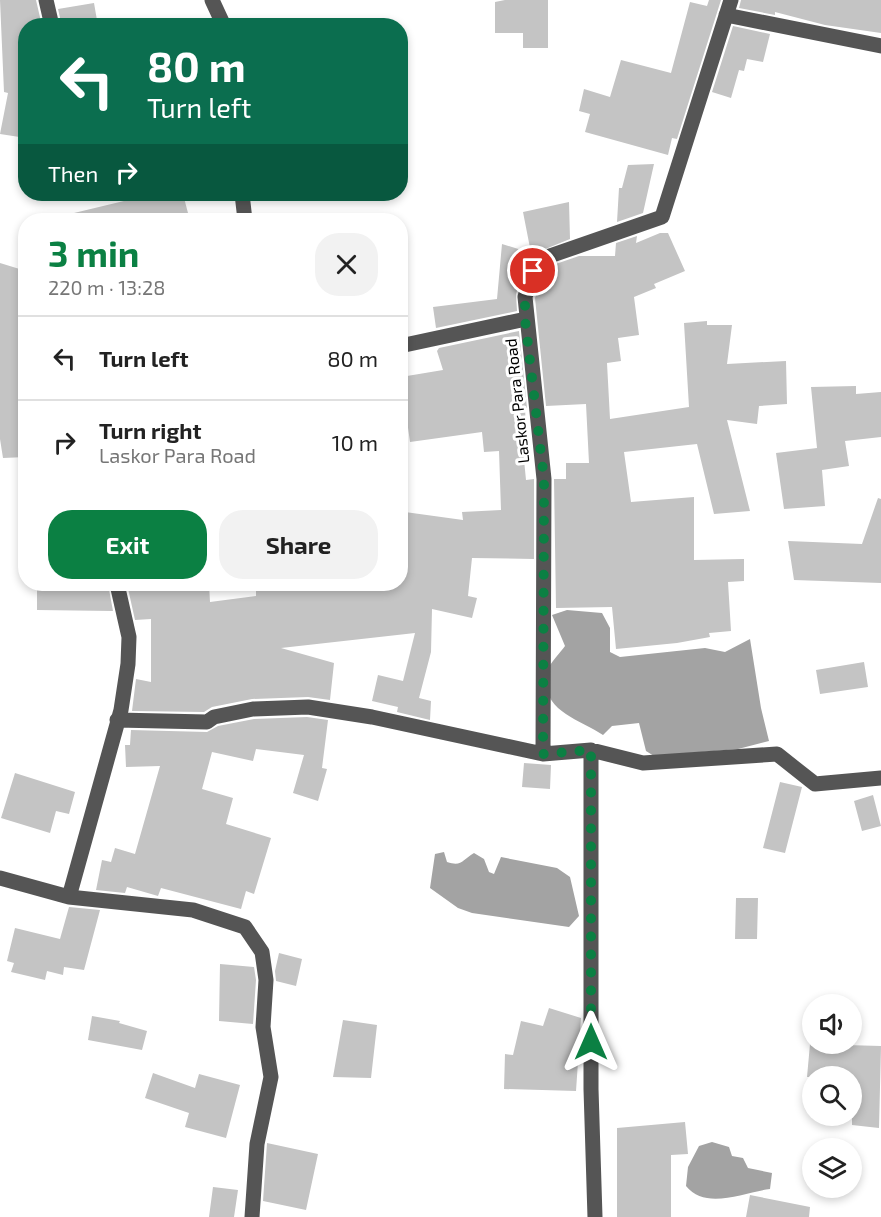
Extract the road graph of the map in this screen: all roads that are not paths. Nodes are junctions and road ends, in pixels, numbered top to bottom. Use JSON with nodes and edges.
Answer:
{"nodes":[{"id":1,"x":46,"y":0,"type":"edge"},
{"id":2,"x":212,"y":0,"type":"edge"},
{"id":3,"x":729,"y":7,"type":"edge"},
{"id":4,"x":50,"y":18,"type":"edge"},
{"id":5,"x":220,"y":18,"type":"edge"},
{"id":6,"x":881,"y":46,"type":"edge"},
{"id":7,"x":525,"y":319,"type":"junction"},
{"id":8,"x":408,"y":344,"type":"edge"},
{"id":9,"x":119,"y":591,"type":"edge"},
{"id":10,"x":117,"y":720,"type":"junction"},
{"id":11,"x":591,"y":750,"type":"junction"},
{"id":12,"x":543,"y":754,"type":"junction"},
{"id":13,"x":881,"y":778,"type":"edge"},
{"id":14,"x":0,"y":878,"type":"edge"},
{"id":15,"x":69,"y":897,"type":"junction"},
{"id":16,"x":252,"y":1217,"type":"edge"},
{"id":17,"x":595,"y":1217,"type":"edge"}],
"edges":[{"from":1,"to":4,"type":"street"},
{"from":2,"to":5,"type":"street"},
{"from":3,"to":6,"type":"street"},
{"from":3,"to":7,"type":"street","name":"Laskor Para Road"},
{"from":7,"to":8,"type":"street"},
{"from":7,"to":12,"type":"street","name":"Laskor Para Road"},
{"from":9,"to":10,"type":"street"},
{"from":10,"to":12,"type":"street"},
{"from":10,"to":15,"type":"street"},
{"from":11,"to":12,"type":"street"},
{"from":11,"to":13,"type":"street"},
{"from":11,"to":17,"type":"street"},
{"from":14,"to":15,"type":"street"},
{"from":15,"to":16,"type":"street"}]}
